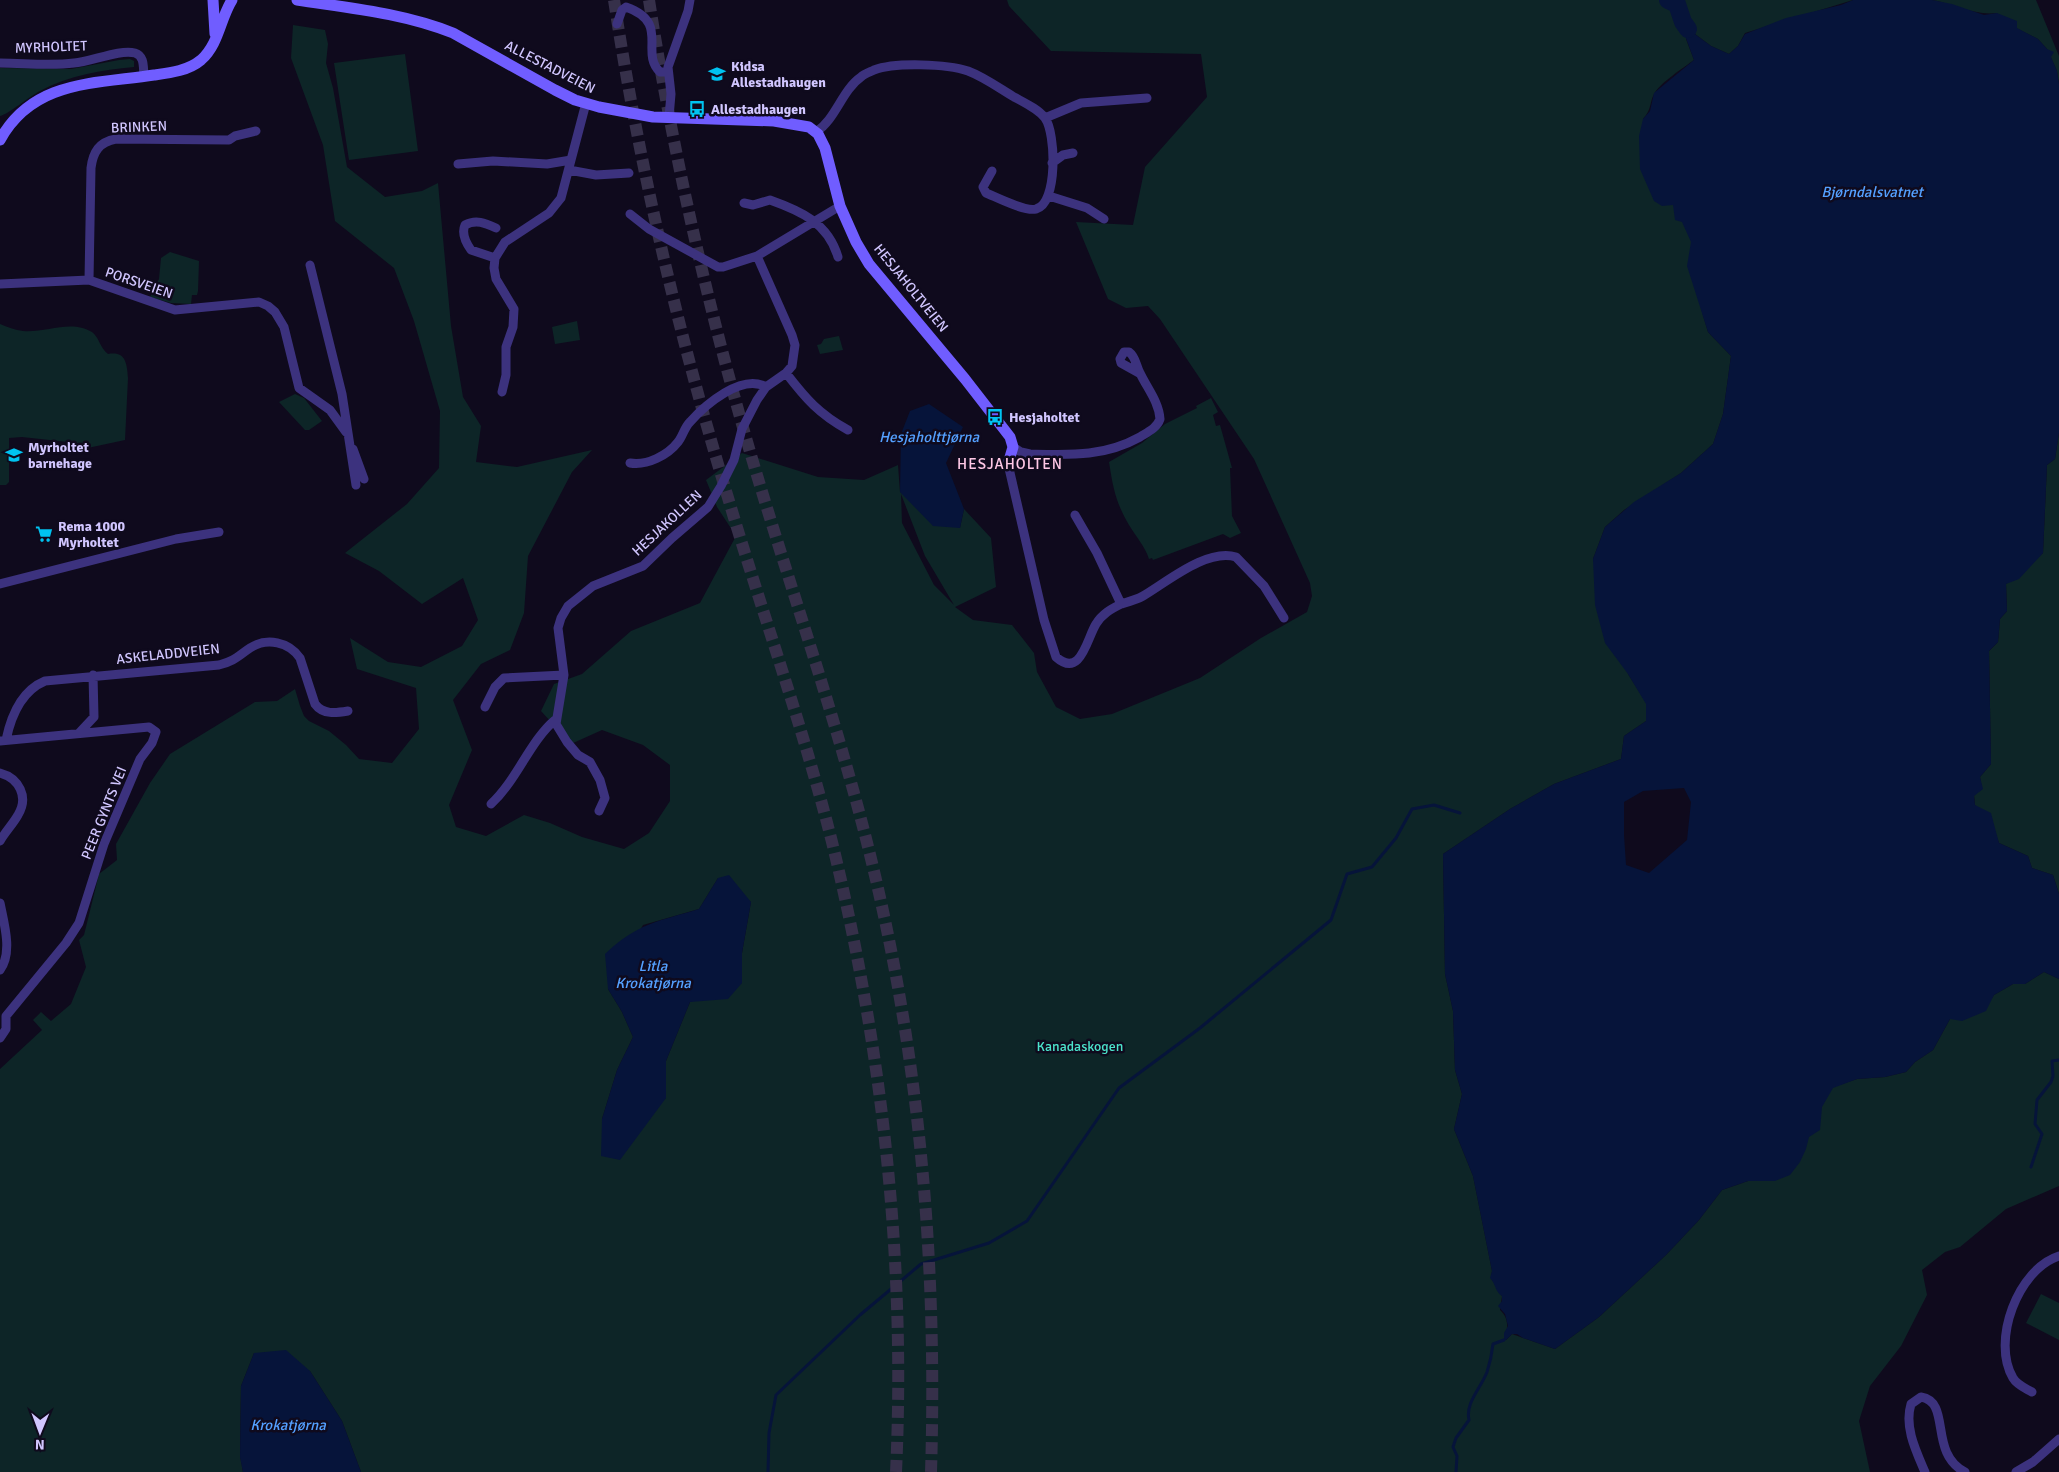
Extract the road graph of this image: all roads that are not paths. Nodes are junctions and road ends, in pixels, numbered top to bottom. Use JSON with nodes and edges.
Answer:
{"nodes":[{"id":1,"x":213,"y":0,"type":"edge"},
{"id":2,"x":232,"y":0,"type":"edge"},
{"id":3,"x":297,"y":0,"type":"edge"},
{"id":4,"x":690,"y":0,"type":"edge"},
{"id":5,"x":617,"y":24,"type":"dead end"},
{"id":6,"x":215,"y":41,"type":"junction"},
{"id":7,"x":0,"y":63,"type":"edge"},
{"id":8,"x":668,"y":72,"type":"junction"},
{"id":9,"x":144,"y":76,"type":"junction"},
{"id":10,"x":1147,"y":98,"type":"dead end"},
{"id":11,"x":586,"y":104,"type":"junction"},
{"id":12,"x":669,"y":116,"type":"junction"},
{"id":13,"x":1045,"y":118,"type":"junction"},
{"id":14,"x":256,"y":131,"type":"dead end"},
{"id":15,"x":816,"y":132,"type":"junction"},
{"id":16,"x":0,"y":140,"type":"edge"},
{"id":17,"x":1073,"y":153,"type":"dead end"},
{"id":18,"x":571,"y":160,"type":"junction"},
{"id":19,"x":1052,"y":163,"type":"junction"},
{"id":20,"x":458,"y":164,"type":"dead end"},
{"id":21,"x":569,"y":170,"type":"junction"},
{"id":22,"x":992,"y":170,"type":"dead end"},
{"id":23,"x":629,"y":172,"type":"dead end"},
{"id":24,"x":1049,"y":196,"type":"junction"},
{"id":25,"x":744,"y":203,"type":"dead end"},
{"id":26,"x":840,"y":206,"type":"junction"},
{"id":27,"x":630,"y":214,"type":"dead end"},
{"id":28,"x":1104,"y":219,"type":"dead end"},
{"id":29,"x":814,"y":220,"type":"junction"},
{"id":30,"x":496,"y":228,"type":"dead end"},
{"id":31,"x":757,"y":256,"type":"junction"},
{"id":32,"x":838,"y":256,"type":"dead end"},
{"id":33,"x":495,"y":258,"type":"junction"},
{"id":34,"x":310,"y":265,"type":"dead end"},
{"id":35,"x":89,"y":280,"type":"junction"},
{"id":36,"x":0,"y":284,"type":"edge"},
{"id":37,"x":786,"y":373,"type":"junction"},
{"id":38,"x":1140,"y":373,"type":"dead end"},
{"id":39,"x":766,"y":387,"type":"junction"},
{"id":40,"x":502,"y":392,"type":"dead end"},
{"id":41,"x":848,"y":430,"type":"dead end"},
{"id":42,"x":346,"y":432,"type":"junction"},
{"id":43,"x":1013,"y":447,"type":"junction"},
{"id":44,"x":630,"y":463,"type":"dead end"},
{"id":45,"x":1009,"y":468,"type":"joint"},
{"id":46,"x":360,"y":482,"type":"dead end"},
{"id":47,"x":1075,"y":516,"type":"dead end"},
{"id":48,"x":218,"y":532,"type":"dead end"},
{"id":49,"x":0,"y":584,"type":"edge"},
{"id":50,"x":1121,"y":604,"type":"junction"},
{"id":51,"x":1284,"y":618,"type":"dead end"},
{"id":52,"x":93,"y":675,"type":"junction"},
{"id":53,"x":564,"y":675,"type":"junction"},
{"id":54,"x":485,"y":707,"type":"dead end"},
{"id":55,"x":348,"y":711,"type":"dead end"},
{"id":56,"x":555,"y":720,"type":"junction"},
{"id":57,"x":79,"y":733,"type":"junction"},
{"id":58,"x":3,"y":740,"type":"edge"},
{"id":59,"x":0,"y":773,"type":"edge"},
{"id":60,"x":492,"y":804,"type":"dead end"},
{"id":61,"x":599,"y":811,"type":"dead end"},
{"id":62,"x":0,"y":841,"type":"edge"},
{"id":63,"x":0,"y":903,"type":"edge"},
{"id":64,"x":0,"y":970,"type":"edge"},
{"id":65,"x":0,"y":1038,"type":"edge"},
{"id":66,"x":2059,"y":1256,"type":"edge"},
{"id":67,"x":2032,"y":1392,"type":"dead end"},
{"id":68,"x":2059,"y":1438,"type":"edge"},
{"id":69,"x":1924,"y":1472,"type":"edge"},
{"id":70,"x":1965,"y":1472,"type":"edge"},
{"id":71,"x":2016,"y":1472,"type":"edge"}],
"edges":[{"from":1,"to":6,"type":"main road"},
{"from":2,"to":6,"type":"main road"},
{"from":3,"to":11,"type":"main road","name":"ALLESTADVEIEN"},
{"from":4,"to":8,"type":"street"},
{"from":5,"to":8,"type":"street"},
{"from":6,"to":9,"type":"main road"},
{"from":7,"to":9,"type":"street","name":"MYRHOLTET"},
{"from":8,"to":12,"type":"street"},
{"from":9,"to":16,"type":"main road"},
{"from":10,"to":13,"type":"street"},
{"from":11,"to":12,"type":"main road","name":"ALLESTADVEIEN"},
{"from":11,"to":18,"type":"street"},
{"from":12,"to":15,"type":"main road","name":"ALLESTADVEIEN"},
{"from":13,"to":15,"type":"street"},
{"from":13,"to":19,"type":"street"},
{"from":14,"to":35,"type":"street","name":"BRINKEN"},
{"from":15,"to":26,"type":"main road","name":"HESJAHOLTVEIEN"},
{"from":17,"to":19,"type":"street"},
{"from":18,"to":20,"type":"street"},
{"from":18,"to":21,"type":"street"},
{"from":19,"to":24,"type":"street"},
{"from":21,"to":23,"type":"street"},
{"from":21,"to":33,"type":"street"},
{"from":22,"to":24,"type":"street"},
{"from":24,"to":28,"type":"street"},
{"from":25,"to":29,"type":"street"},
{"from":26,"to":29,"type":"street"},
{"from":26,"to":43,"type":"main road","name":"HESJAHOLTVEIEN"},
{"from":27,"to":31,"type":"street"},
{"from":29,"to":31,"type":"street"},
{"from":29,"to":32,"type":"street"},
{"from":30,"to":33,"type":"street"},
{"from":31,"to":37,"type":"street"},
{"from":33,"to":40,"type":"street"},
{"from":34,"to":42,"type":"street"},
{"from":35,"to":36,"type":"street","name":"PORSVEIEN"},
{"from":35,"to":42,"type":"street","name":"PORSVEIEN"},
{"from":37,"to":39,"type":"street","name":"HESJAKOLLEN"},
{"from":37,"to":41,"type":"street"},
{"from":38,"to":43,"type":"street"},
{"from":39,"to":44,"type":"street"},
{"from":39,"to":53,"type":"street","name":"HESJAKOLLEN"},
{"from":42,"to":46,"type":"street"},
{"from":43,"to":45,"type":"main road"},
{"from":45,"to":50,"type":"street"},
{"from":47,"to":50,"type":"street"},
{"from":48,"to":49,"type":"street"},
{"from":50,"to":51,"type":"street"},
{"from":52,"to":55,"type":"street","name":"ASKELADDVEIEN"},
{"from":52,"to":57,"type":"street"},
{"from":52,"to":58,"type":"street","name":"ASKELADDVEIEN"},
{"from":53,"to":54,"type":"street"},
{"from":53,"to":56,"type":"street","name":"HESJAKOLLEN"},
{"from":56,"to":60,"type":"street","name":"HESJAKOLLEN"},
{"from":56,"to":61,"type":"street"},
{"from":57,"to":58,"type":"street","name":"PEER GYNTS VEI"},
{"from":57,"to":65,"type":"street","name":"PEER GYNTS VEI"},
{"from":59,"to":62,"type":"street"},
{"from":63,"to":64,"type":"street"},
{"from":66,"to":67,"type":"street"},
{"from":68,"to":71,"type":"street"},
{"from":69,"to":70,"type":"street"}]}
